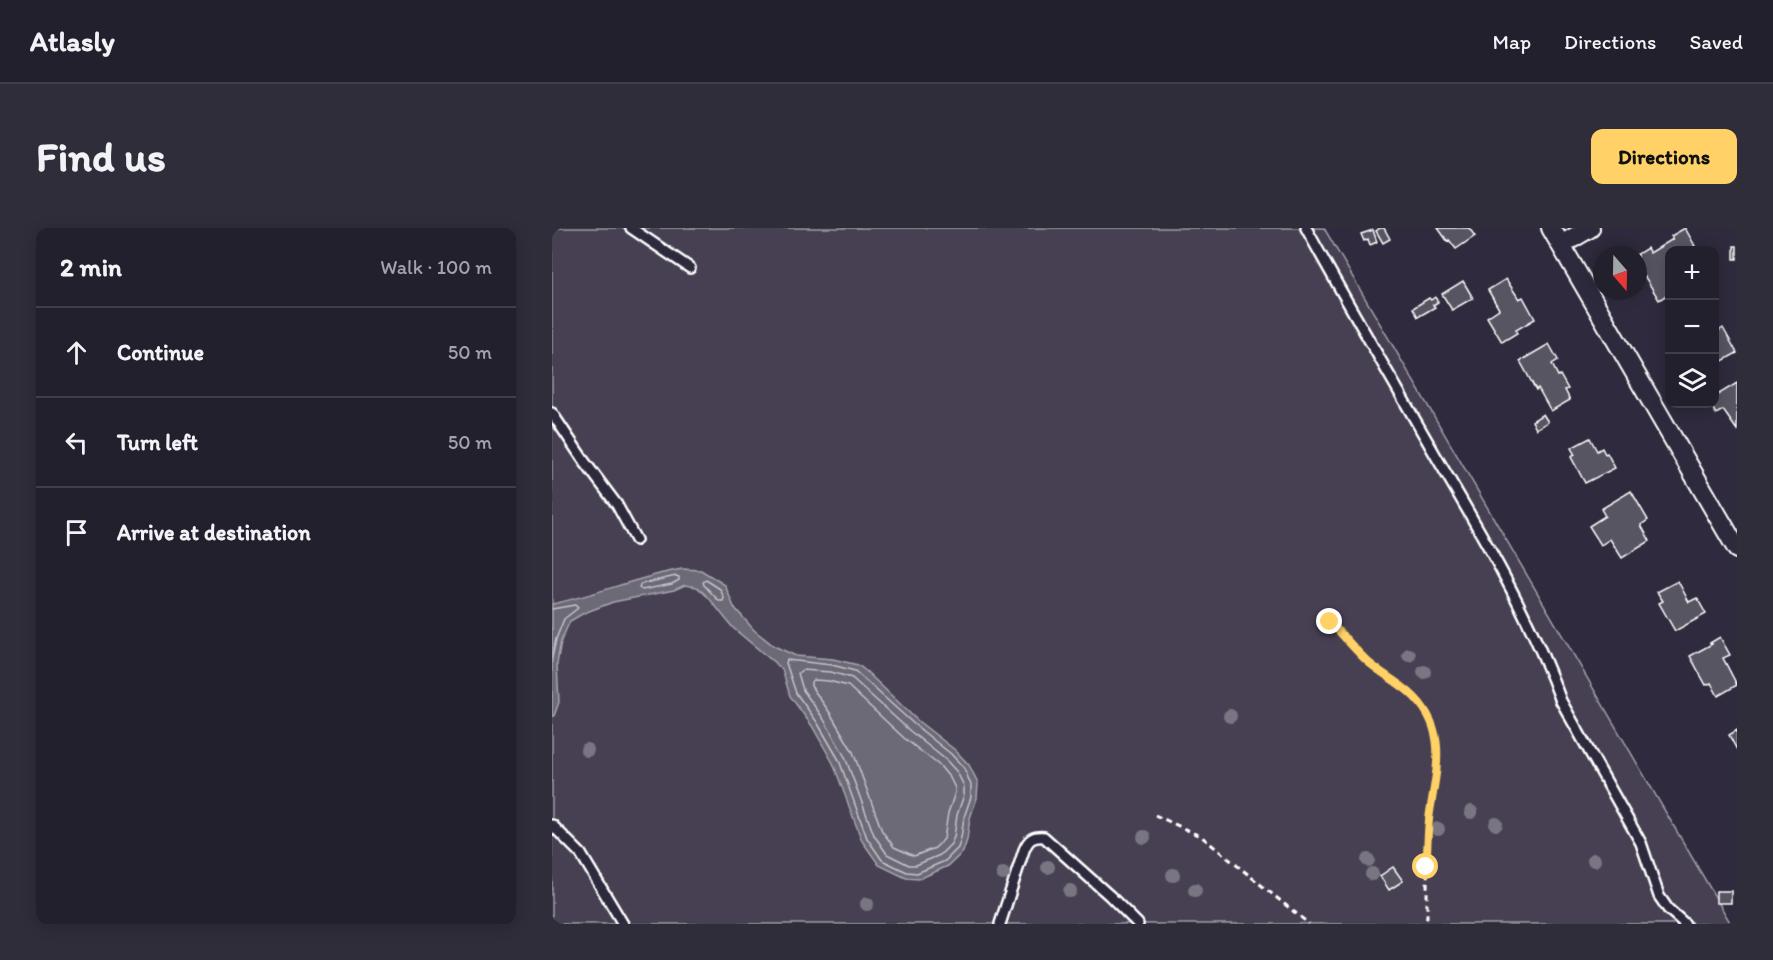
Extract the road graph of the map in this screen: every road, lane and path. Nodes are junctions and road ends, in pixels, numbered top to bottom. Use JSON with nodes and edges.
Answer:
{"nodes":[{"id":1,"x":631,"y":228,"type":"edge"},
{"id":2,"x":1305,"y":228,"type":"edge"},
{"id":3,"x":1551,"y":228,"type":"edge"},
{"id":4,"x":1590,"y":228,"type":"edge"},
{"id":5,"x":1561,"y":245,"type":"junction"},
{"id":6,"x":690,"y":268,"type":"dead end"},
{"id":7,"x":552,"y":413,"type":"edge"},
{"id":8,"x":636,"y":540,"type":"dead end"},
{"id":9,"x":1737,"y":549,"type":"edge"},
{"id":10,"x":1330,"y":622,"type":"dead end"},
{"id":11,"x":1155,"y":815,"type":"dead end"},
{"id":12,"x":552,"y":825,"type":"edge"},
{"id":13,"x":622,"y":924,"type":"edge"},
{"id":14,"x":1000,"y":924,"type":"edge"},
{"id":15,"x":1138,"y":924,"type":"edge"},
{"id":16,"x":1309,"y":924,"type":"edge"},
{"id":17,"x":1425,"y":924,"type":"edge"},
{"id":18,"x":1685,"y":924,"type":"edge"}],
"edges":[{"from":1,"to":6,"type":"lane"},
{"from":2,"to":18,"type":"lane"},
{"from":3,"to":5,"type":"street"},
{"from":4,"to":5,"type":"street"},
{"from":5,"to":9,"type":"street"},
{"from":7,"to":8,"type":"lane"},
{"from":10,"to":17,"type":"path"},
{"from":11,"to":16,"type":"path"},
{"from":12,"to":13,"type":"lane"},
{"from":14,"to":15,"type":"lane"}]}
